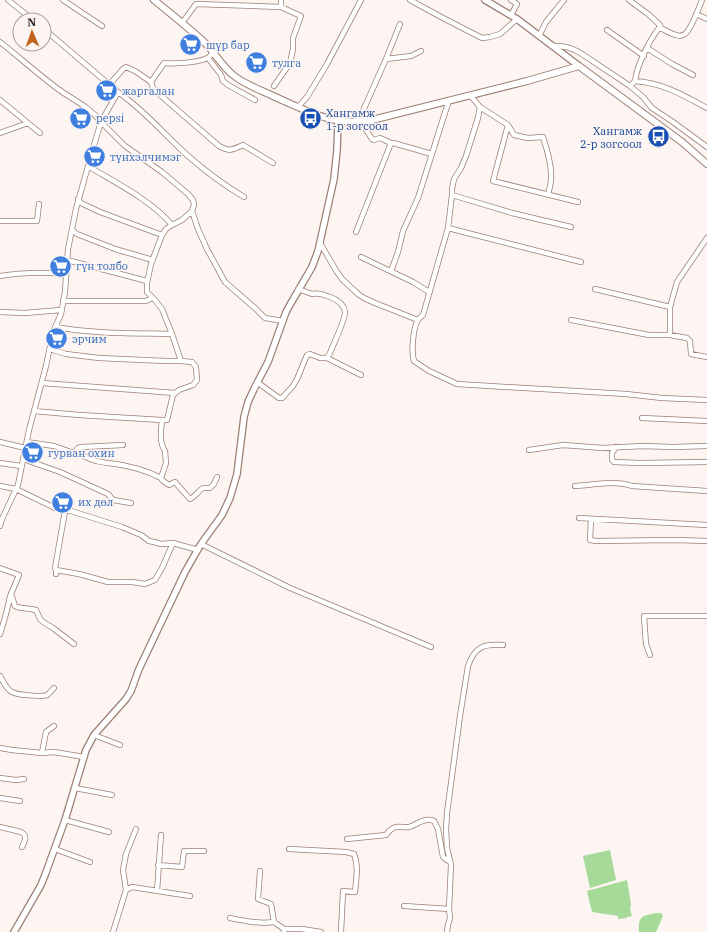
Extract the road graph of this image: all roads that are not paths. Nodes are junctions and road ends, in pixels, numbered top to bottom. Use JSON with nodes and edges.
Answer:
{"nodes":[{"id":1,"x":8,"y":0,"type":"edge"},
{"id":2,"x":63,"y":0,"type":"edge"},
{"id":3,"x":154,"y":0,"type":"edge"},
{"id":4,"x":281,"y":0,"type":"edge"},
{"id":5,"x":361,"y":0,"type":"edge"},
{"id":6,"x":410,"y":0,"type":"edge"},
{"id":7,"x":485,"y":0,"type":"edge"},
{"id":8,"x":511,"y":0,"type":"edge"},
{"id":9,"x":564,"y":0,"type":"edge"},
{"id":10,"x":629,"y":0,"type":"edge"},
{"id":11,"x":702,"y":0,"type":"edge"},
{"id":12,"x":281,"y":7,"type":"junction"},
{"id":13,"x":23,"y":12,"type":"edge"},
{"id":14,"x":696,"y":14,"type":"junction"},
{"id":15,"x":511,"y":15,"type":"junction"},
{"id":16,"x":517,"y":19,"type":"junction"},
{"id":17,"x":707,"y":19,"type":"edge"},
{"id":18,"x":182,"y":23,"type":"junction"},
{"id":19,"x":400,"y":24,"type":"dead end"},
{"id":20,"x":102,"y":26,"type":"dead end"},
{"id":21,"x":661,"y":28,"type":"junction"},
{"id":22,"x":607,"y":30,"type":"dead end"},
{"id":23,"x":52,"y":36,"type":"edge"},
{"id":24,"x":539,"y":36,"type":"junction"},
{"id":25,"x":0,"y":42,"type":"edge"},
{"id":26,"x":552,"y":46,"type":"junction"},
{"id":27,"x":647,"y":48,"type":"junction"},
{"id":28,"x":421,"y":51,"type":"dead end"},
{"id":29,"x":213,"y":53,"type":"junction"},
{"id":30,"x":644,"y":56,"type":"junction"},
{"id":31,"x":208,"y":58,"type":"junction"},
{"id":32,"x":386,"y":60,"type":"junction"},
{"id":33,"x":579,"y":66,"type":"junction"},
{"id":34,"x":693,"y":75,"type":"dead end"},
{"id":35,"x":635,"y":81,"type":"junction"},
{"id":36,"x":151,"y":82,"type":"junction"},
{"id":37,"x":110,"y":85,"type":"junction"},
{"id":38,"x":274,"y":86,"type":"dead end"},
{"id":39,"x":630,"y":86,"type":"junction"},
{"id":40,"x":118,"y":92,"type":"junction"},
{"id":41,"x":470,"y":95,"type":"junction"},
{"id":42,"x":0,"y":100,"type":"edge"},
{"id":43,"x":255,"y":100,"type":"dead end"},
{"id":44,"x":449,"y":100,"type":"junction"},
{"id":45,"x":298,"y":107,"type":"junction"},
{"id":46,"x":480,"y":107,"type":"junction"},
{"id":47,"x":707,"y":108,"type":"edge"},
{"id":48,"x":338,"y":121,"type":"junction"},
{"id":49,"x":101,"y":122,"type":"junction"},
{"id":50,"x":360,"y":122,"type":"junction"},
{"id":51,"x":28,"y":124,"type":"junction"},
{"id":52,"x":508,"y":125,"type":"junction"},
{"id":53,"x":40,"y":133,"type":"dead end"},
{"id":54,"x":0,"y":134,"type":"edge"},
{"id":55,"x":390,"y":143,"type":"junction"},
{"id":56,"x":707,"y":147,"type":"edge"},
{"id":57,"x":432,"y":154,"type":"junction"},
{"id":58,"x":273,"y":163,"type":"dead end"},
{"id":59,"x":707,"y":164,"type":"edge"},
{"id":60,"x":88,"y":166,"type":"junction"},
{"id":61,"x":452,"y":195,"type":"junction"},
{"id":62,"x":548,"y":195,"type":"junction"},
{"id":63,"x":244,"y":197,"type":"dead end"},
{"id":64,"x":78,"y":199,"type":"junction"},
{"id":65,"x":578,"y":202,"type":"dead end"},
{"id":66,"x":38,"y":204,"type":"dead end"},
{"id":67,"x":192,"y":210,"type":"junction"},
{"id":68,"x":0,"y":221,"type":"edge"},
{"id":69,"x":172,"y":225,"type":"junction"},
{"id":70,"x":571,"y":227,"type":"dead end"},
{"id":71,"x":448,"y":228,"type":"junction"},
{"id":72,"x":72,"y":230,"type":"junction"},
{"id":73,"x":356,"y":232,"type":"dead end"},
{"id":74,"x":162,"y":235,"type":"junction"},
{"id":75,"x":707,"y":238,"type":"edge"},
{"id":76,"x":320,"y":244,"type":"junction"},
{"id":77,"x":361,"y":256,"type":"dead end"},
{"id":78,"x":67,"y":260,"type":"junction"},
{"id":79,"x":153,"y":260,"type":"junction"},
{"id":80,"x":580,"y":262,"type":"dead end"},
{"id":81,"x":391,"y":271,"type":"junction"},
{"id":82,"x":66,"y":274,"type":"junction"},
{"id":83,"x":0,"y":276,"type":"edge"},
{"id":84,"x":147,"y":281,"type":"junction"},
{"id":85,"x":298,"y":289,"type":"junction"},
{"id":86,"x":594,"y":290,"type":"dead end"},
{"id":87,"x":429,"y":292,"type":"junction"},
{"id":88,"x":152,"y":298,"type":"junction"},
{"id":89,"x":63,"y":301,"type":"junction"},
{"id":90,"x":670,"y":307,"type":"junction"},
{"id":91,"x":61,"y":310,"type":"junction"},
{"id":92,"x":0,"y":312,"type":"edge"},
{"id":93,"x":418,"y":320,"type":"junction"},
{"id":94,"x":571,"y":320,"type":"dead end"},
{"id":95,"x":283,"y":322,"type":"junction"},
{"id":96,"x":56,"y":327,"type":"junction"},
{"id":97,"x":172,"y":334,"type":"junction"},
{"id":98,"x":670,"y":335,"type":"junction"},
{"id":99,"x":50,"y":349,"type":"junction"},
{"id":100,"x":707,"y":357,"type":"edge"},
{"id":101,"x":327,"y":358,"type":"junction"},
{"id":102,"x":181,"y":360,"type":"junction"},
{"id":103,"x":361,"y":375,"type":"dead end"},
{"id":104,"x":257,"y":382,"type":"junction"},
{"id":105,"x":42,"y":383,"type":"junction"},
{"id":106,"x":174,"y":393,"type":"junction"},
{"id":107,"x":707,"y":400,"type":"edge"},
{"id":108,"x":34,"y":411,"type":"junction"},
{"id":109,"x":642,"y":418,"type":"dead end"},
{"id":110,"x":162,"y":420,"type":"junction"},
{"id":111,"x":707,"y":420,"type":"edge"},
{"id":112,"x":0,"y":442,"type":"edge"},
{"id":113,"x":26,"y":442,"type":"junction"},
{"id":114,"x":123,"y":445,"type":"dead end"},
{"id":115,"x":707,"y":446,"type":"edge"},
{"id":116,"x":616,"y":447,"type":"junction"},
{"id":117,"x":25,"y":448,"type":"junction"},
{"id":118,"x":529,"y":450,"type":"dead end"},
{"id":119,"x":74,"y":453,"type":"junction"},
{"id":120,"x":23,"y":459,"type":"junction"},
{"id":121,"x":707,"y":462,"type":"edge"},
{"id":122,"x":0,"y":463,"type":"edge"},
{"id":123,"x":22,"y":466,"type":"junction"},
{"id":124,"x":217,"y":477,"type":"dead end"},
{"id":125,"x":161,"y":478,"type":"junction"},
{"id":126,"x":0,"y":486,"type":"edge"},
{"id":127,"x":575,"y":486,"type":"dead end"},
{"id":128,"x":16,"y":489,"type":"junction"},
{"id":129,"x":707,"y":491,"type":"edge"},
{"id":130,"x":131,"y":503,"type":"dead end"},
{"id":131,"x":65,"y":511,"type":"junction"},
{"id":132,"x":579,"y":518,"type":"dead end"},
{"id":133,"x":1,"y":519,"type":"edge"},
{"id":134,"x":591,"y":519,"type":"junction"},
{"id":135,"x":707,"y":525,"type":"edge"},
{"id":136,"x":0,"y":526,"type":"edge"},
{"id":137,"x":707,"y":541,"type":"edge"},
{"id":138,"x":173,"y":543,"type":"junction"},
{"id":139,"x":201,"y":544,"type":"junction"},
{"id":140,"x":198,"y":550,"type":"junction"},
{"id":141,"x":0,"y":568,"type":"edge"},
{"id":142,"x":11,"y":594,"type":"junction"},
{"id":143,"x":707,"y":616,"type":"edge"},
{"id":144,"x":0,"y":634,"type":"edge"},
{"id":145,"x":74,"y":644,"type":"dead end"},
{"id":146,"x":503,"y":645,"type":"dead end"},
{"id":147,"x":431,"y":647,"type":"dead end"},
{"id":148,"x":650,"y":655,"type":"dead end"},
{"id":149,"x":0,"y":676,"type":"edge"},
{"id":150,"x":54,"y":688,"type":"dead end"},
{"id":151,"x":54,"y":726,"type":"dead end"},
{"id":152,"x":94,"y":735,"type":"junction"},
{"id":153,"x":120,"y":745,"type":"dead end"},
{"id":154,"x":0,"y":748,"type":"edge"},
{"id":155,"x":42,"y":753,"type":"junction"},
{"id":156,"x":84,"y":757,"type":"junction"},
{"id":157,"x":0,"y":778,"type":"edge"},
{"id":158,"x":24,"y":780,"type":"dead end"},
{"id":159,"x":75,"y":788,"type":"junction"},
{"id":160,"x":112,"y":794,"type":"dead end"},
{"id":161,"x":0,"y":798,"type":"edge"},
{"id":162,"x":20,"y":801,"type":"dead end"},
{"id":163,"x":65,"y":820,"type":"junction"},
{"id":164,"x":0,"y":827,"type":"edge"},
{"id":165,"x":136,"y":829,"type":"dead end"},
{"id":166,"x":109,"y":832,"type":"dead end"},
{"id":167,"x":161,"y":835,"type":"dead end"},
{"id":168,"x":347,"y":839,"type":"dead end"},
{"id":169,"x":22,"y":847,"type":"dead end"},
{"id":170,"x":55,"y":849,"type":"junction"},
{"id":171,"x":289,"y":849,"type":"dead end"},
{"id":172,"x":204,"y":851,"type":"dead end"},
{"id":173,"x":449,"y":861,"type":"junction"},
{"id":174,"x":90,"y":862,"type":"dead end"},
{"id":175,"x":158,"y":865,"type":"junction"},
{"id":176,"x":260,"y":872,"type":"dead end"},
{"id":177,"x":126,"y":890,"type":"junction"},
{"id":178,"x":157,"y":890,"type":"junction"},
{"id":179,"x":190,"y":896,"type":"dead end"},
{"id":180,"x":404,"y":906,"type":"dead end"},
{"id":181,"x":449,"y":909,"type":"junction"},
{"id":182,"x":230,"y":918,"type":"dead end"},
{"id":183,"x":274,"y":922,"type":"junction"},
{"id":184,"x":284,"y":931,"type":"edge"},
{"id":185,"x":14,"y":932,"type":"edge"},
{"id":186,"x":113,"y":932,"type":"edge"},
{"id":187,"x":321,"y":932,"type":"edge"},
{"id":188,"x":341,"y":932,"type":"edge"},
{"id":189,"x":447,"y":932,"type":"edge"}],
"edges":[{"from":1,"to":13,"type":"street"},
{"from":2,"to":20,"type":"street"},
{"from":3,"to":18,"type":"main road"},
{"from":4,"to":12,"type":"street"},
{"from":5,"to":45,"type":"street"},
{"from":6,"to":16,"type":"street"},
{"from":7,"to":15,"type":"street"},
{"from":8,"to":15,"type":"street"},
{"from":9,"to":24,"type":"street"},
{"from":10,"to":21,"type":"street"},
{"from":11,"to":14,"type":"street"},
{"from":12,"to":18,"type":"street"},
{"from":12,"to":38,"type":"street"},
{"from":14,"to":17,"type":"street"},
{"from":14,"to":21,"type":"street"},
{"from":15,"to":16,"type":"street"},
{"from":16,"to":24,"type":"street"},
{"from":18,"to":29,"type":"main road"},
{"from":19,"to":32,"type":"street"},
{"from":21,"to":27,"type":"street"},
{"from":22,"to":30,"type":"street"},
{"from":23,"to":37,"type":"street"},
{"from":24,"to":26,"type":"street"},
{"from":25,"to":49,"type":"street"},
{"from":26,"to":33,"type":"street"},
{"from":26,"to":39,"type":"street"},
{"from":27,"to":30,"type":"street"},
{"from":27,"to":34,"type":"street"},
{"from":28,"to":32,"type":"street"},
{"from":29,"to":31,"type":"street"},
{"from":29,"to":45,"type":"main road"},
{"from":30,"to":35,"type":"street"},
{"from":31,"to":36,"type":"street"},
{"from":31,"to":43,"type":"street"},
{"from":32,"to":50,"type":"street"},
{"from":33,"to":41,"type":"main road"},
{"from":33,"to":59,"type":"main road"},
{"from":35,"to":39,"type":"street"},
{"from":35,"to":47,"type":"street"},
{"from":36,"to":37,"type":"street"},
{"from":36,"to":58,"type":"street"},
{"from":37,"to":40,"type":"street"},
{"from":39,"to":56,"type":"street"},
{"from":40,"to":49,"type":"street"},
{"from":40,"to":63,"type":"street"},
{"from":41,"to":44,"type":"main road"},
{"from":41,"to":46,"type":"street"},
{"from":42,"to":51,"type":"street"},
{"from":44,"to":50,"type":"main road"},
{"from":44,"to":57,"type":"street"},
{"from":45,"to":48,"type":"main road"},
{"from":46,"to":52,"type":"street"},
{"from":46,"to":61,"type":"street"},
{"from":48,"to":50,"type":"main road"},
{"from":48,"to":76,"type":"street"},
{"from":49,"to":60,"type":"street"},
{"from":49,"to":67,"type":"street"},
{"from":50,"to":55,"type":"street"},
{"from":51,"to":53,"type":"street"},
{"from":51,"to":54,"type":"street"},
{"from":52,"to":62,"type":"street"},
{"from":52,"to":62,"type":"street"},
{"from":55,"to":57,"type":"street"},
{"from":55,"to":73,"type":"street"},
{"from":57,"to":81,"type":"street"},
{"from":60,"to":64,"type":"street"},
{"from":60,"to":69,"type":"street"},
{"from":61,"to":70,"type":"street"},
{"from":61,"to":71,"type":"street"},
{"from":62,"to":65,"type":"street"},
{"from":64,"to":72,"type":"street"},
{"from":64,"to":74,"type":"street"},
{"from":66,"to":68,"type":"street"},
{"from":67,"to":69,"type":"street"},
{"from":67,"to":95,"type":"street"},
{"from":69,"to":74,"type":"street"},
{"from":71,"to":80,"type":"street"},
{"from":71,"to":87,"type":"street"},
{"from":72,"to":78,"type":"street"},
{"from":72,"to":79,"type":"street"},
{"from":74,"to":79,"type":"street"},
{"from":75,"to":90,"type":"street"},
{"from":76,"to":85,"type":"street"},
{"from":76,"to":93,"type":"street"},
{"from":77,"to":81,"type":"street"},
{"from":78,"to":82,"type":"street"},
{"from":78,"to":84,"type":"street"},
{"from":79,"to":84,"type":"street"},
{"from":81,"to":87,"type":"street"},
{"from":82,"to":83,"type":"street"},
{"from":82,"to":89,"type":"street"},
{"from":84,"to":88,"type":"street"},
{"from":85,"to":95,"type":"street"},
{"from":85,"to":101,"type":"street"},
{"from":86,"to":90,"type":"street"},
{"from":87,"to":93,"type":"street"},
{"from":88,"to":89,"type":"street"},
{"from":88,"to":97,"type":"street"},
{"from":89,"to":91,"type":"street"},
{"from":90,"to":98,"type":"street"},
{"from":91,"to":92,"type":"street"},
{"from":91,"to":96,"type":"street"},
{"from":93,"to":107,"type":"street"},
{"from":94,"to":98,"type":"street"},
{"from":95,"to":104,"type":"street"},
{"from":96,"to":97,"type":"street"},
{"from":96,"to":99,"type":"street"},
{"from":97,"to":102,"type":"street"},
{"from":98,"to":100,"type":"street"},
{"from":99,"to":102,"type":"street"},
{"from":99,"to":105,"type":"street"},
{"from":101,"to":103,"type":"street"},
{"from":101,"to":104,"type":"street"},
{"from":102,"to":106,"type":"street"},
{"from":104,"to":139,"type":"street"},
{"from":105,"to":106,"type":"street"},
{"from":105,"to":108,"type":"street"},
{"from":106,"to":110,"type":"street"},
{"from":108,"to":110,"type":"street"},
{"from":108,"to":113,"type":"street"},
{"from":109,"to":111,"type":"street"},
{"from":110,"to":125,"type":"street"},
{"from":112,"to":117,"type":"street"},
{"from":113,"to":117,"type":"street"},
{"from":113,"to":119,"type":"street"},
{"from":114,"to":119,"type":"street"},
{"from":115,"to":116,"type":"street"},
{"from":116,"to":118,"type":"street"},
{"from":116,"to":121,"type":"street"},
{"from":117,"to":120,"type":"street"},
{"from":119,"to":125,"type":"street"},
{"from":120,"to":123,"type":"street"},
{"from":120,"to":130,"type":"street"},
{"from":122,"to":123,"type":"street"},
{"from":123,"to":128,"type":"street"},
{"from":124,"to":125,"type":"street"},
{"from":126,"to":128,"type":"street"},
{"from":127,"to":129,"type":"street"},
{"from":128,"to":131,"type":"street"},
{"from":128,"to":133,"type":"street"},
{"from":131,"to":138,"type":"street"},
{"from":131,"to":138,"type":"street"},
{"from":132,"to":134,"type":"street"},
{"from":133,"to":136,"type":"street"},
{"from":134,"to":135,"type":"street"},
{"from":134,"to":137,"type":"street"},
{"from":138,"to":140,"type":"street"},
{"from":139,"to":140,"type":"street"},
{"from":139,"to":147,"type":"street"},
{"from":140,"to":152,"type":"street"},
{"from":141,"to":142,"type":"street"},
{"from":142,"to":144,"type":"street"},
{"from":142,"to":145,"type":"street"},
{"from":143,"to":148,"type":"street"},
{"from":146,"to":173,"type":"street"},
{"from":149,"to":150,"type":"street"},
{"from":151,"to":155,"type":"street"},
{"from":152,"to":153,"type":"street"},
{"from":152,"to":156,"type":"street"},
{"from":154,"to":155,"type":"street"},
{"from":155,"to":156,"type":"street"},
{"from":156,"to":159,"type":"street"},
{"from":157,"to":158,"type":"street"},
{"from":159,"to":160,"type":"street"},
{"from":159,"to":163,"type":"street"},
{"from":161,"to":162,"type":"street"},
{"from":163,"to":166,"type":"street"},
{"from":163,"to":170,"type":"street"},
{"from":164,"to":169,"type":"street"},
{"from":165,"to":177,"type":"street"},
{"from":167,"to":175,"type":"street"},
{"from":168,"to":173,"type":"street"},
{"from":170,"to":174,"type":"street"},
{"from":170,"to":185,"type":"street"},
{"from":171,"to":188,"type":"street"},
{"from":172,"to":175,"type":"street"},
{"from":173,"to":181,"type":"street"},
{"from":175,"to":178,"type":"street"},
{"from":176,"to":183,"type":"street"},
{"from":177,"to":178,"type":"street"},
{"from":177,"to":186,"type":"street"},
{"from":178,"to":179,"type":"street"},
{"from":180,"to":181,"type":"street"},
{"from":181,"to":189,"type":"street"},
{"from":182,"to":183,"type":"street"},
{"from":183,"to":184,"type":"street"},
{"from":184,"to":187,"type":"street"}]}
